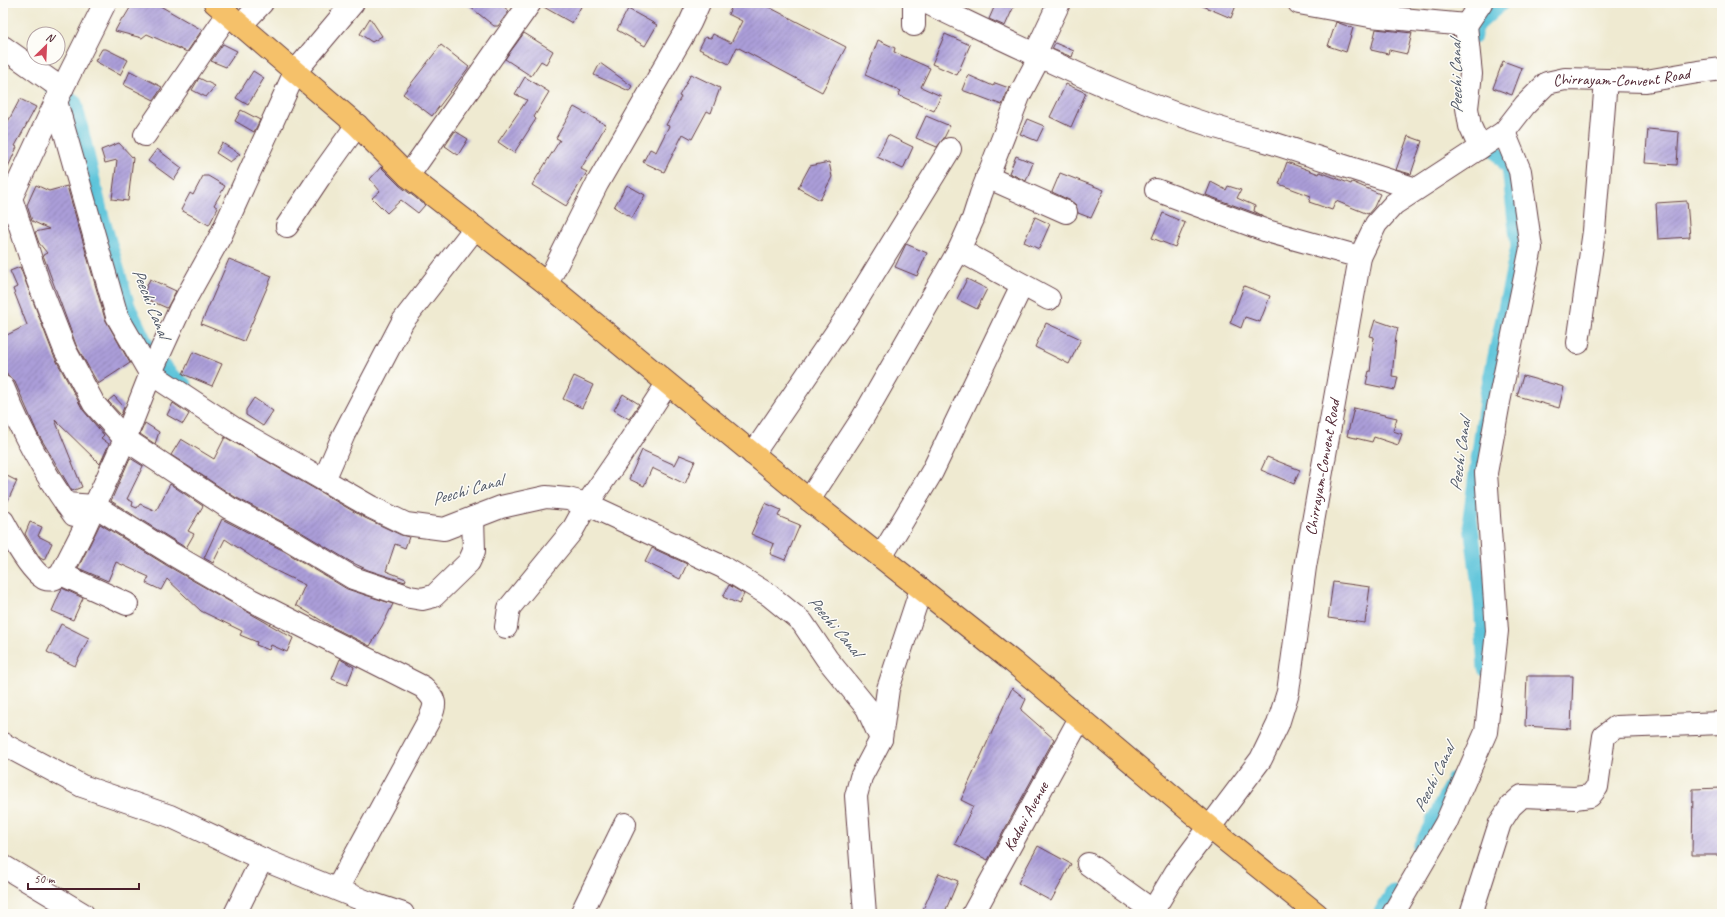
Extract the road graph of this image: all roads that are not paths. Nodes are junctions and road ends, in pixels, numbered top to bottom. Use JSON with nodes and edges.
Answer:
{"nodes":[{"id":1,"x":105,"y":3,"type":"edge"},
{"id":2,"x":262,"y":3,"type":"edge"},
{"id":3,"x":353,"y":3,"type":"edge"},
{"id":4,"x":530,"y":3,"type":"edge"},
{"id":5,"x":699,"y":3,"type":"edge"},
{"id":6,"x":914,"y":3,"type":"edge"},
{"id":7,"x":927,"y":3,"type":"edge"},
{"id":8,"x":1059,"y":3,"type":"edge"},
{"id":9,"x":1299,"y":3,"type":"edge"},
{"id":10,"x":1481,"y":3,"type":"edge"},
{"id":11,"x":228,"y":14,"type":"edge"},
{"id":12,"x":1466,"y":24,"type":"junction"},
{"id":13,"x":914,"y":25,"type":"dead end"},
{"id":14,"x":3,"y":48,"type":"edge"},
{"id":15,"x":1037,"y":55,"type":"junction"},
{"id":16,"x":1722,"y":70,"type":"edge"},
{"id":17,"x":295,"y":72,"type":"junction"},
{"id":18,"x":1606,"y":80,"type":"junction"},
{"id":19,"x":59,"y":95,"type":"junction"},
{"id":20,"x":356,"y":125,"type":"junction"},
{"id":21,"x":145,"y":135,"type":"dead end"},
{"id":22,"x":1492,"y":140,"type":"junction"},
{"id":23,"x":950,"y":149,"type":"dead end"},
{"id":24,"x":408,"y":176,"type":"junction"},
{"id":25,"x":987,"y":177,"type":"junction"},
{"id":26,"x":1416,"y":189,"type":"junction"},
{"id":27,"x":1156,"y":190,"type":"dead end"},
{"id":28,"x":6,"y":203,"type":"edge"},
{"id":29,"x":1066,"y":212,"type":"dead end"},
{"id":30,"x":287,"y":226,"type":"dead end"},
{"id":31,"x":475,"y":228,"type":"junction"},
{"id":32,"x":959,"y":250,"type":"junction"},
{"id":33,"x":1360,"y":257,"type":"junction"},
{"id":34,"x":546,"y":284,"type":"junction"},
{"id":35,"x":1022,"y":285,"type":"junction"},
{"id":36,"x":1049,"y":299,"type":"dead end"},
{"id":37,"x":1578,"y":343,"type":"dead end"},
{"id":38,"x":154,"y":364,"type":"junction"},
{"id":39,"x":667,"y":384,"type":"junction"},
{"id":40,"x":3,"y":388,"type":"edge"},
{"id":41,"x":126,"y":439,"type":"junction"},
{"id":42,"x":753,"y":454,"type":"junction"},
{"id":43,"x":324,"y":480,"type":"junction"},
{"id":44,"x":592,"y":497,"type":"junction"},
{"id":45,"x":809,"y":500,"type":"junction"},
{"id":46,"x":66,"y":504,"type":"junction"},
{"id":47,"x":95,"y":506,"type":"junction"},
{"id":48,"x":473,"y":518,"type":"junction"},
{"id":49,"x":3,"y":521,"type":"edge"},
{"id":50,"x":84,"y":529,"type":"junction"},
{"id":51,"x":881,"y":557,"type":"junction"},
{"id":52,"x":61,"y":574,"type":"junction"},
{"id":53,"x":922,"y":589,"type":"junction"},
{"id":54,"x":127,"y":604,"type":"dead end"},
{"id":55,"x":506,"y":626,"type":"dead end"},
{"id":56,"x":1080,"y":718,"type":"junction"},
{"id":57,"x":1722,"y":723,"type":"edge"},
{"id":58,"x":883,"y":729,"type":"junction"},
{"id":59,"x":3,"y":744,"type":"edge"},
{"id":60,"x":625,"y":824,"type":"dead end"},
{"id":61,"x":1209,"y":827,"type":"junction"},
{"id":62,"x":262,"y":859,"type":"junction"},
{"id":63,"x":1088,"y":864,"type":"dead end"},
{"id":64,"x":3,"y":866,"type":"edge"},
{"id":65,"x":337,"y":889,"type":"junction"},
{"id":66,"x":1152,"y":912,"type":"edge"},
{"id":67,"x":83,"y":914,"type":"edge"},
{"id":68,"x":235,"y":914,"type":"edge"},
{"id":69,"x":403,"y":914,"type":"edge"},
{"id":70,"x":581,"y":914,"type":"edge"},
{"id":71,"x":865,"y":914,"type":"edge"},
{"id":72,"x":973,"y":914,"type":"edge"},
{"id":73,"x":1317,"y":914,"type":"edge"},
{"id":74,"x":1393,"y":914,"type":"edge"},
{"id":75,"x":1471,"y":914,"type":"edge"}],
"edges":[{"from":1,"to":19,"type":"street"},
{"from":2,"to":11,"type":"street"},
{"from":3,"to":17,"type":"street"},
{"from":4,"to":24,"type":"street"},
{"from":5,"to":34,"type":"street"},
{"from":6,"to":13,"type":"street"},
{"from":7,"to":15,"type":"street"},
{"from":8,"to":15,"type":"street"},
{"from":9,"to":12,"type":"street"},
{"from":10,"to":12,"type":"street"},
{"from":11,"to":17,"type":"main road"},
{"from":11,"to":21,"type":"street"},
{"from":12,"to":22,"type":"street"},
{"from":14,"to":19,"type":"street"},
{"from":15,"to":25,"type":"street"},
{"from":15,"to":26,"type":"street"},
{"from":16,"to":18,"type":"street","name":"Chirrayam-Convent Road"},
{"from":17,"to":20,"type":"main road"},
{"from":17,"to":38,"type":"street"},
{"from":18,"to":22,"type":"street","name":"Chirrayam-Convent Road"},
{"from":18,"to":37,"type":"street"},
{"from":19,"to":28,"type":"street"},
{"from":19,"to":38,"type":"street"},
{"from":20,"to":24,"type":"main road"},
{"from":20,"to":30,"type":"street"},
{"from":22,"to":26,"type":"street","name":"Chirrayam-Convent Road"},
{"from":22,"to":74,"type":"street"},
{"from":23,"to":42,"type":"street"},
{"from":24,"to":31,"type":"main road"},
{"from":25,"to":29,"type":"street"},
{"from":25,"to":32,"type":"street"},
{"from":26,"to":33,"type":"street","name":"Chirrayam-Convent Road"},
{"from":27,"to":33,"type":"street"},
{"from":28,"to":41,"type":"street"},
{"from":31,"to":34,"type":"main road"},
{"from":31,"to":43,"type":"street"},
{"from":32,"to":35,"type":"street"},
{"from":32,"to":45,"type":"street"},
{"from":33,"to":61,"type":"street","name":"Chirrayam-Convent Road"},
{"from":34,"to":39,"type":"main road"},
{"from":35,"to":36,"type":"street"},
{"from":35,"to":51,"type":"street"},
{"from":38,"to":41,"type":"street"},
{"from":38,"to":43,"type":"street"},
{"from":39,"to":42,"type":"main road"},
{"from":39,"to":44,"type":"street"},
{"from":40,"to":46,"type":"street"},
{"from":41,"to":47,"type":"street"},
{"from":41,"to":48,"type":"street"},
{"from":42,"to":45,"type":"main road"},
{"from":43,"to":48,"type":"street"},
{"from":44,"to":48,"type":"street"},
{"from":44,"to":55,"type":"street"},
{"from":44,"to":58,"type":"street"},
{"from":45,"to":51,"type":"main road"},
{"from":46,"to":47,"type":"street"},
{"from":46,"to":50,"type":"street"},
{"from":47,"to":50,"type":"street"},
{"from":47,"to":65,"type":"street"},
{"from":49,"to":52,"type":"street"},
{"from":50,"to":52,"type":"street"},
{"from":51,"to":53,"type":"main road"},
{"from":52,"to":54,"type":"street"},
{"from":53,"to":56,"type":"main road"},
{"from":53,"to":58,"type":"street"},
{"from":56,"to":61,"type":"main road"},
{"from":56,"to":72,"type":"street","name":"Kadavi Avenue"},
{"from":57,"to":75,"type":"street"},
{"from":58,"to":71,"type":"street"},
{"from":59,"to":62,"type":"street"},
{"from":60,"to":70,"type":"street"},
{"from":61,"to":66,"type":"street","name":"Chirrayam-Convent Road"},
{"from":61,"to":73,"type":"main road"},
{"from":62,"to":65,"type":"street"},
{"from":62,"to":68,"type":"street"},
{"from":63,"to":66,"type":"street"},
{"from":64,"to":67,"type":"street"},
{"from":65,"to":69,"type":"street"}]}
